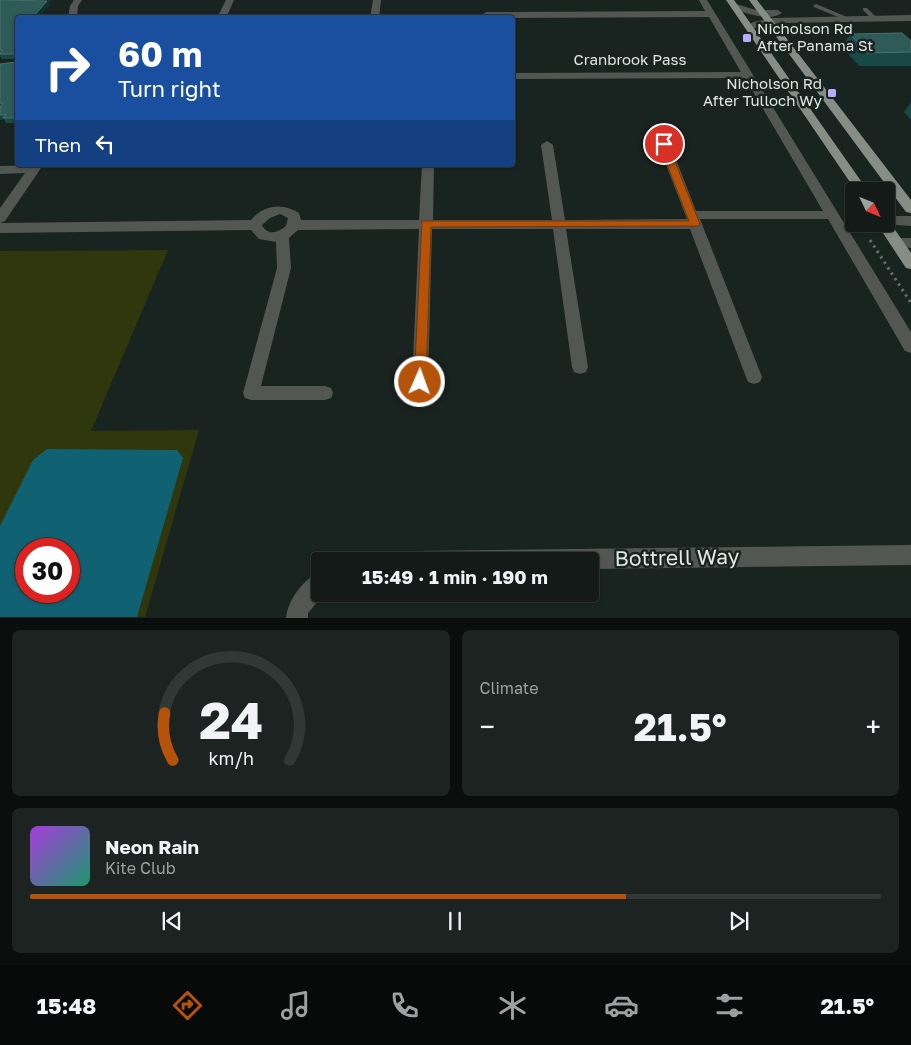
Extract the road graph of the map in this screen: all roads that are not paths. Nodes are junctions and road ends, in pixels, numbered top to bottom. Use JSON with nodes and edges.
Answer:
{"nodes":[{"id":1,"x":78,"y":0,"type":"edge"},
{"id":2,"x":230,"y":0,"type":"edge"},
{"id":3,"x":377,"y":0,"type":"edge"},
{"id":4,"x":703,"y":0,"type":"edge"},
{"id":5,"x":753,"y":0,"type":"edge"},
{"id":6,"x":733,"y":4,"type":"edge"},
{"id":7,"x":816,"y":6,"type":"dead end"},
{"id":8,"x":865,"y":9,"type":"dead end"},
{"id":9,"x":486,"y":13,"type":"edge"},
{"id":10,"x":711,"y":14,"type":"junction"},
{"id":11,"x":72,"y":15,"type":"edge"},
{"id":12,"x":222,"y":15,"type":"edge"},
{"id":13,"x":374,"y":15,"type":"edge"},
{"id":14,"x":766,"y":18,"type":"junction"},
{"id":15,"x":845,"y":18,"type":"junction"},
{"id":16,"x":874,"y":18,"type":"junction"},
{"id":17,"x":911,"y":18,"type":"edge"},
{"id":18,"x":749,"y":27,"type":"junction"},
{"id":19,"x":748,"y":75,"type":"junction"},
{"id":20,"x":515,"y":76,"type":"edge"},
{"id":21,"x":664,"y":144,"type":"dead end"},
{"id":22,"x":547,"y":145,"type":"dead end"},
{"id":23,"x":36,"y":167,"type":"edge"},
{"id":24,"x":428,"y":167,"type":"edge"},
{"id":25,"x":0,"y":170,"type":"edge"},
{"id":26,"x":856,"y":182,"type":"edge"},
{"id":27,"x":911,"y":209,"type":"edge"},
{"id":28,"x":831,"y":215,"type":"junction"},
{"id":29,"x":0,"y":218,"type":"edge"},
{"id":30,"x":694,"y":220,"type":"junction"},
{"id":31,"x":911,"y":221,"type":"edge"},
{"id":32,"x":895,"y":222,"type":"edge"},
{"id":33,"x":426,"y":224,"type":"junction"},
{"id":34,"x":255,"y":225,"type":"junction"},
{"id":35,"x":295,"y":225,"type":"junction"},
{"id":36,"x":559,"y":225,"type":"junction"},
{"id":37,"x":0,"y":228,"type":"edge"},
{"id":38,"x":894,"y":232,"type":"edge"},
{"id":39,"x":282,"y":236,"type":"junction"},
{"id":40,"x":904,"y":243,"type":"edge"},
{"id":41,"x":911,"y":264,"type":"edge"},
{"id":42,"x":911,"y":346,"type":"edge"},
{"id":43,"x":580,"y":368,"type":"dead end"},
{"id":44,"x":754,"y":377,"type":"dead end"},
{"id":45,"x":420,"y":382,"type":"dead end"},
{"id":46,"x":325,"y":392,"type":"dead end"},
{"id":47,"x":911,"y":555,"type":"edge"},
{"id":48,"x":599,"y":559,"type":"edge"},
{"id":49,"x":311,"y":593,"type":"edge"},
{"id":50,"x":297,"y":618,"type":"edge"}],
"edges":[{"from":1,"to":11,"type":"street"},
{"from":2,"to":12,"type":"street"},
{"from":3,"to":13,"type":"street"},
{"from":4,"to":10,"type":"street"},
{"from":5,"to":14,"type":"main road"},
{"from":6,"to":14,"type":"street"},
{"from":6,"to":18,"type":"main road"},
{"from":7,"to":15,"type":"lane"},
{"from":8,"to":16,"type":"lane"},
{"from":9,"to":10,"type":"street"},
{"from":10,"to":19,"type":"street"},
{"from":14,"to":15,"type":"street"},
{"from":14,"to":18,"type":"street"},
{"from":14,"to":27,"type":"main road"},
{"from":15,"to":16,"type":"street"},
{"from":16,"to":17,"type":"street"},
{"from":18,"to":26,"type":"main road"},
{"from":19,"to":20,"type":"street","name":"Cranbrook Pass"},
{"from":19,"to":28,"type":"street"},
{"from":21,"to":30,"type":"street"},
{"from":22,"to":36,"type":"street"},
{"from":23,"to":25,"type":"street"},
{"from":23,"to":29,"type":"street"},
{"from":24,"to":33,"type":"street"},
{"from":28,"to":30,"type":"street"},
{"from":28,"to":42,"type":"street"},
{"from":30,"to":36,"type":"street"},
{"from":30,"to":44,"type":"street"},
{"from":31,"to":32,"type":"street"},
{"from":33,"to":35,"type":"street"},
{"from":33,"to":36,"type":"street"},
{"from":33,"to":45,"type":"street"},
{"from":34,"to":35,"type":"street"},
{"from":34,"to":37,"type":"street"},
{"from":34,"to":39,"type":"street"},
{"from":35,"to":39,"type":"street"},
{"from":36,"to":43,"type":"street"},
{"from":38,"to":40,"type":"main road"},
{"from":39,"to":46,"type":"street"},
{"from":40,"to":41,"type":"main road"},
{"from":47,"to":48,"type":"street","name":"Bottrell Way"},
{"from":49,"to":50,"type":"street"}]}
